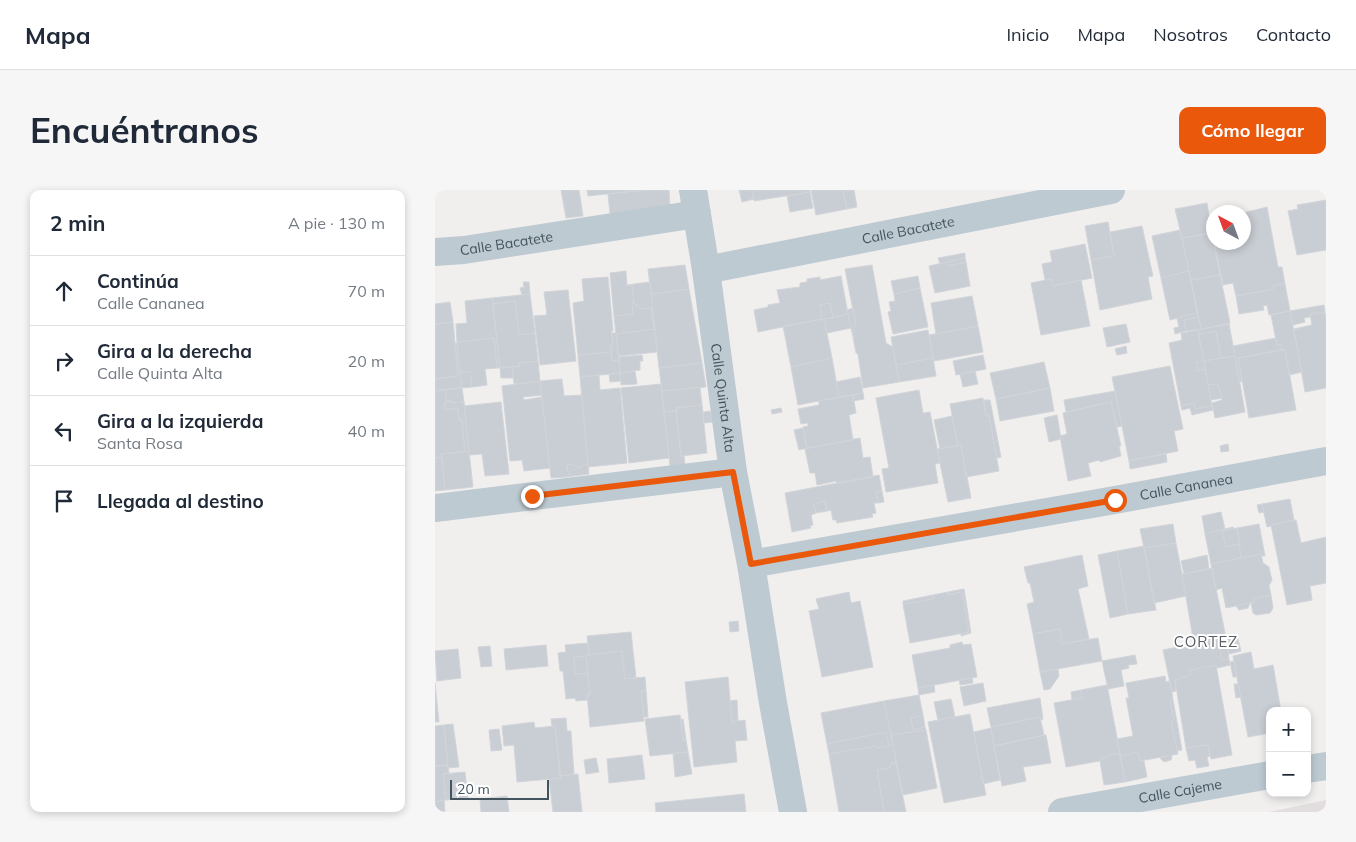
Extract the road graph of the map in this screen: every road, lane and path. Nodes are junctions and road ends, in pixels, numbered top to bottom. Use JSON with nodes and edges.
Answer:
{"nodes":[{"id":1,"x":1111,"y":190,"type":"edge"},
{"id":2,"x":695,"y":202,"type":"edge"},
{"id":3,"x":435,"y":252,"type":"edge"},
{"id":4,"x":706,"y":270,"type":"junction"},
{"id":5,"x":1326,"y":461,"type":"edge"},
{"id":6,"x":733,"y":472,"type":"junction"},
{"id":7,"x":435,"y":508,"type":"edge"},
{"id":8,"x":751,"y":564,"type":"junction"},
{"id":9,"x":1326,"y":766,"type":"edge"},
{"id":10,"x":1311,"y":768,"type":"edge"},
{"id":11,"x":1266,"y":776,"type":"edge"},
{"id":12,"x":793,"y":812,"type":"edge"},
{"id":13,"x":1062,"y":812,"type":"edge"}],
"edges":[{"from":1,"to":4,"type":"street","name":"Calle Bacatete"},
{"from":2,"to":3,"type":"street","name":"Calle Bacatete"},
{"from":2,"to":4,"type":"street","name":"Calle Quinta Alta"},
{"from":4,"to":6,"type":"street","name":"Calle Quinta Alta"},
{"from":5,"to":8,"type":"street","name":"Calle Cananea"},
{"from":6,"to":7,"type":"street"},
{"from":6,"to":8,"type":"street","name":"Calle Quinta Alta"},
{"from":8,"to":12,"type":"street","name":"Calle Quinta Alta"},
{"from":9,"to":10,"type":"street"},
{"from":11,"to":13,"type":"street","name":"Calle Cajeme"}]}
